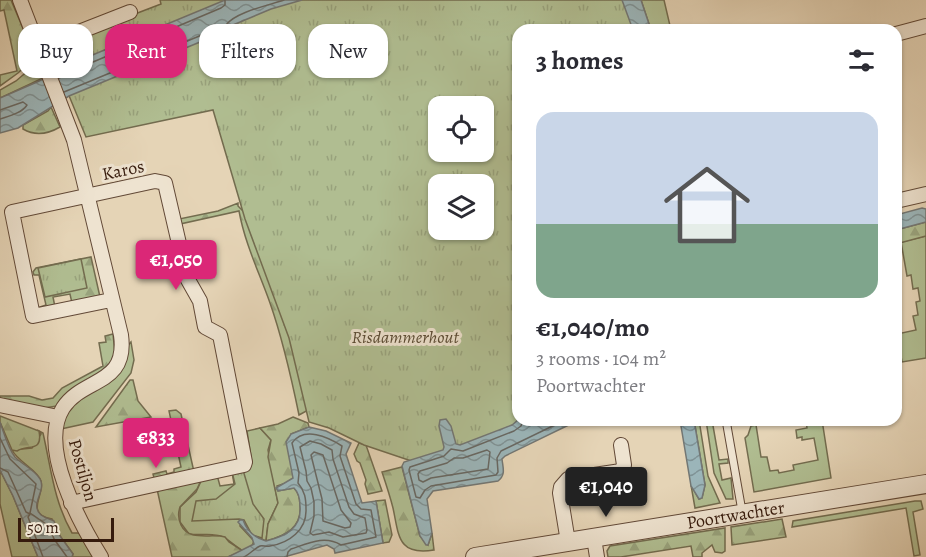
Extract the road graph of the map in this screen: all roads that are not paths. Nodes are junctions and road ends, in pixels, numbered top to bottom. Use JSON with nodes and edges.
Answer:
{"nodes":[{"id":1,"x":20,"y":0,"type":"edge"},
{"id":2,"x":129,"y":12,"type":"dead end"},
{"id":3,"x":29,"y":24,"type":"edge"},
{"id":4,"x":93,"y":26,"type":"edge"},
{"id":5,"x":926,"y":26,"type":"edge"},
{"id":6,"x":902,"y":32,"type":"edge"},
{"id":7,"x":51,"y":78,"type":"edge"},
{"id":8,"x":926,"y":194,"type":"edge"},
{"id":9,"x":88,"y":195,"type":"junction"},
{"id":10,"x":902,"y":200,"type":"edge"},
{"id":11,"x":111,"y":300,"type":"junction"},
{"id":12,"x":0,"y":405,"type":"edge"},
{"id":13,"x":58,"y":417,"type":"junction"},
{"id":14,"x":727,"y":426,"type":"edge"},
{"id":15,"x":621,"y":445,"type":"dead end"},
{"id":16,"x":925,"y":488,"type":"edge"},
{"id":17,"x":71,"y":503,"type":"junction"},
{"id":18,"x":742,"y":514,"type":"junction"},
{"id":19,"x":594,"y":538,"type":"junction"},
{"id":20,"x":568,"y":542,"type":"junction"},
{"id":21,"x":101,"y":557,"type":"edge"},
{"id":22,"x":475,"y":557,"type":"edge"},
{"id":23,"x":597,"y":557,"type":"edge"}],
"edges":[{"from":1,"to":3,"type":"street","name":"Postiljon"},
{"from":2,"to":4,"type":"street"},
{"from":5,"to":6,"type":"street"},
{"from":7,"to":9,"type":"street","name":"Postiljon"},
{"from":8,"to":10,"type":"street"},
{"from":9,"to":11,"type":"street","name":"Postiljon"},
{"from":9,"to":11,"type":"street","name":"Karos"},
{"from":9,"to":17,"type":"street","name":"Karos"},
{"from":11,"to":13,"type":"street","name":"Postiljon"},
{"from":12,"to":13,"type":"street"},
{"from":13,"to":17,"type":"street","name":"Postiljon"},
{"from":14,"to":18,"type":"lane"},
{"from":15,"to":20,"type":"street"},
{"from":16,"to":18,"type":"street","name":"Poortwachter"},
{"from":17,"to":21,"type":"street","name":"Postiljon"},
{"from":18,"to":19,"type":"street","name":"Poortwachter"},
{"from":19,"to":20,"type":"street","name":"Poortwachter"},
{"from":19,"to":23,"type":"street"},
{"from":20,"to":22,"type":"street","name":"Poortwachter"}]}
